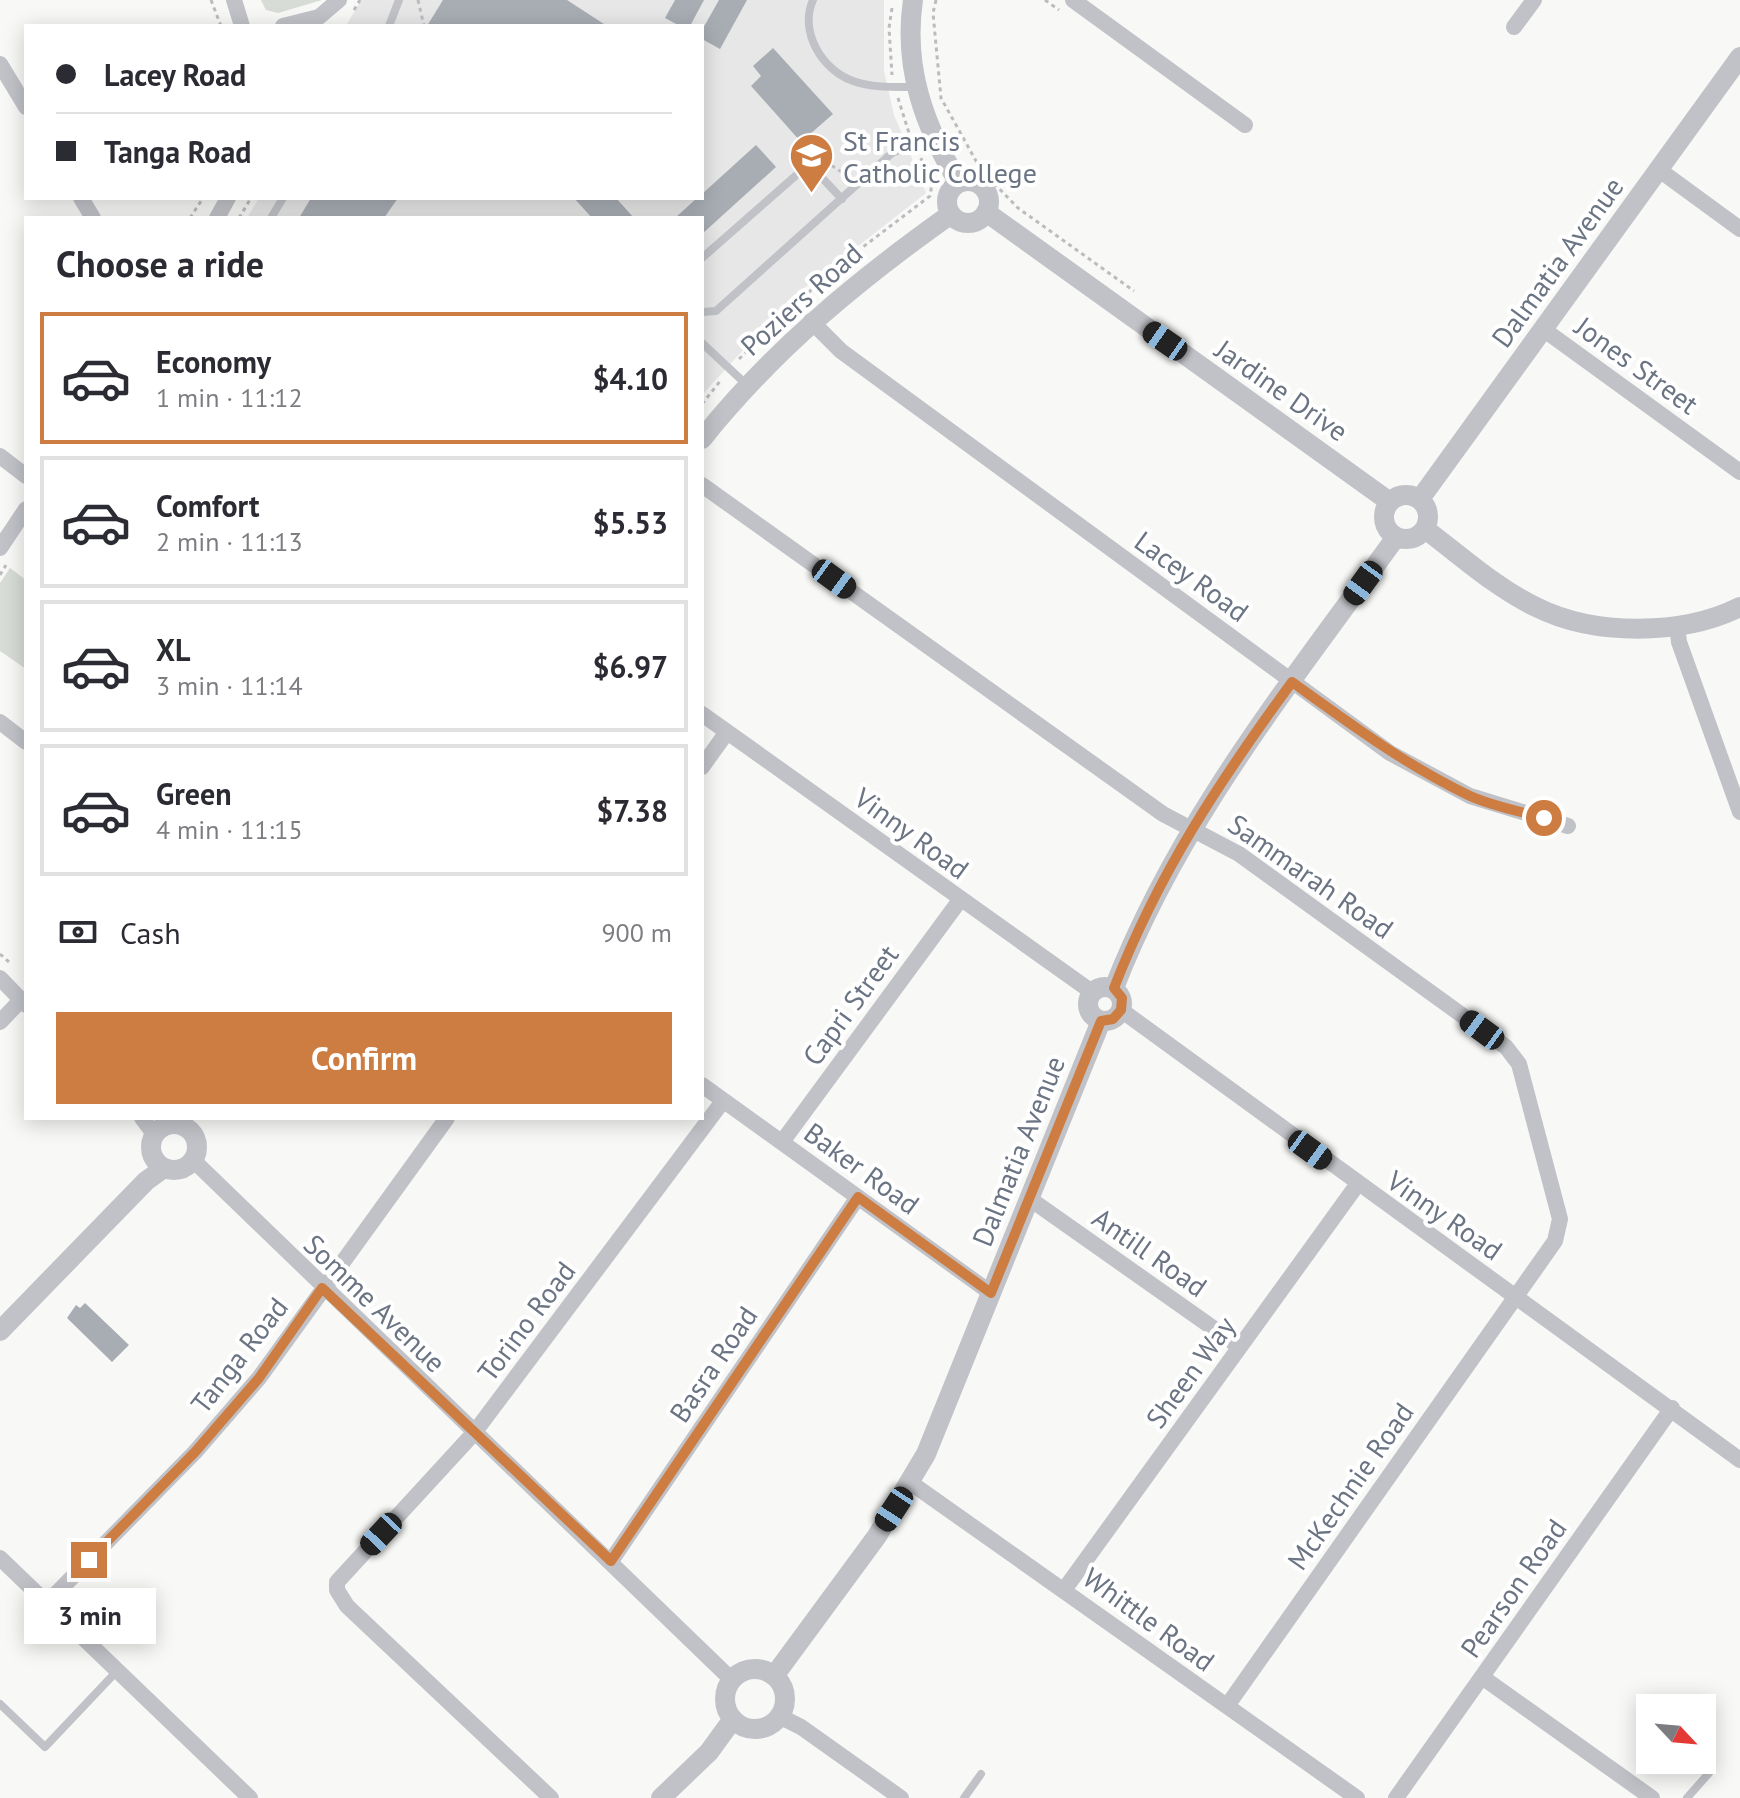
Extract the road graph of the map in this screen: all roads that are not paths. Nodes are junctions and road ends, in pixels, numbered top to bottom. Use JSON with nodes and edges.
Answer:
{"nodes":[{"id":1,"x":234,"y":0,"type":"edge"},
{"id":2,"x":339,"y":0,"type":"edge"},
{"id":3,"x":399,"y":0,"type":"edge"},
{"id":4,"x":813,"y":0,"type":"edge"},
{"id":5,"x":913,"y":0,"type":"edge"},
{"id":6,"x":1073,"y":0,"type":"edge"},
{"id":7,"x":1534,"y":0,"type":"edge"},
{"id":8,"x":241,"y":24,"type":"edge"},
{"id":9,"x":291,"y":24,"type":"edge"},
{"id":10,"x":390,"y":24,"type":"edge"},
{"id":11,"x":1514,"y":27,"type":"dead end"},
{"id":12,"x":1740,"y":57,"type":"edge"},
{"id":13,"x":0,"y":64,"type":"edge"},
{"id":14,"x":906,"y":87,"type":"junction"},
{"id":15,"x":24,"y":104,"type":"edge"},
{"id":16,"x":1245,"y":125,"type":"dead end"},
{"id":17,"x":921,"y":134,"type":"junction"},
{"id":18,"x":1658,"y":169,"type":"junction"},
{"id":19,"x":959,"y":183,"type":"junction"},
{"id":20,"x":842,"y":199,"type":"junction"},
{"id":21,"x":986,"y":212,"type":"junction"},
{"id":22,"x":951,"y":214,"type":"junction"},
{"id":23,"x":1740,"y":229,"type":"edge"},
{"id":24,"x":704,"y":256,"type":"edge"},
{"id":25,"x":704,"y":316,"type":"edge"},
{"id":26,"x":811,"y":321,"type":"junction"},
{"id":27,"x":1543,"y":329,"type":"junction"},
{"id":28,"x":704,"y":345,"type":"edge"},
{"id":29,"x":748,"y":386,"type":"junction"},
{"id":30,"x":704,"y":437,"type":"edge"},
{"id":31,"x":0,"y":456,"type":"edge"},
{"id":32,"x":1740,"y":472,"type":"edge"},
{"id":33,"x":24,"y":474,"type":"edge"},
{"id":34,"x":704,"y":486,"type":"edge"},
{"id":35,"x":1420,"y":499,"type":"junction"},
{"id":36,"x":1390,"y":502,"type":"junction"},
{"id":37,"x":24,"y":512,"type":"edge"},
{"id":38,"x":1425,"y":529,"type":"junction"},
{"id":39,"x":1396,"y":537,"type":"junction"},
{"id":40,"x":0,"y":548,"type":"edge"},
{"id":41,"x":1740,"y":607,"type":"edge"},
{"id":42,"x":1677,"y":625,"type":"junction"},
{"id":43,"x":1292,"y":682,"type":"junction"},
{"id":44,"x":704,"y":715,"type":"edge"},
{"id":45,"x":0,"y":722,"type":"edge"},
{"id":46,"x":727,"y":732,"type":"junction"},
{"id":47,"x":24,"y":740,"type":"edge"},
{"id":48,"x":704,"y":764,"type":"edge"},
{"id":49,"x":1738,"y":816,"type":"edge"},
{"id":50,"x":1568,"y":826,"type":"dead end"},
{"id":51,"x":1191,"y":827,"type":"junction"},
{"id":52,"x":960,"y":900,"type":"junction"},
{"id":53,"x":0,"y":978,"type":"edge"},
{"id":54,"x":1114,"y":988,"type":"junction"},
{"id":55,"x":1092,"y":992,"type":"junction"},
{"id":56,"x":23,"y":1002,"type":"edge"},
{"id":57,"x":1121,"y":1010,"type":"junction"},
{"id":58,"x":1101,"y":1021,"type":"junction"},
{"id":59,"x":0,"y":1022,"type":"edge"},
{"id":60,"x":704,"y":1087,"type":"edge"},
{"id":61,"x":723,"y":1101,"type":"junction"},
{"id":62,"x":446,"y":1120,"type":"edge"},
{"id":63,"x":187,"y":1122,"type":"edge"},
{"id":64,"x":148,"y":1126,"type":"edge"},
{"id":65,"x":782,"y":1142,"type":"junction"},
{"id":66,"x":193,"y":1160,"type":"junction"},
{"id":67,"x":164,"y":1168,"type":"junction"},
{"id":68,"x":1357,"y":1185,"type":"junction"},
{"id":69,"x":858,"y":1197,"type":"junction"},
{"id":70,"x":1030,"y":1199,"type":"junction"},
{"id":71,"x":322,"y":1288,"type":"junction"},
{"id":72,"x":991,"y":1293,"type":"junction"},
{"id":73,"x":1516,"y":1297,"type":"junction"},
{"id":74,"x":0,"y":1331,"type":"edge"},
{"id":75,"x":1240,"y":1347,"type":"junction"},
{"id":76,"x":1672,"y":1408,"type":"junction"},
{"id":77,"x":474,"y":1433,"type":"junction"},
{"id":78,"x":1740,"y":1460,"type":"edge"},
{"id":79,"x":911,"y":1483,"type":"junction"},
{"id":80,"x":0,"y":1558,"type":"edge"},
{"id":81,"x":611,"y":1561,"type":"junction"},
{"id":82,"x":1064,"y":1590,"type":"junction"},
{"id":83,"x":47,"y":1603,"type":"junction"},
{"id":84,"x":117,"y":1671,"type":"junction"},
{"id":85,"x":774,"y":1676,"type":"junction"},
{"id":86,"x":1482,"y":1677,"type":"junction"},
{"id":87,"x":732,"y":1680,"type":"junction"},
{"id":88,"x":0,"y":1704,"type":"edge"},
{"id":89,"x":1227,"y":1706,"type":"junction"},
{"id":90,"x":779,"y":1716,"type":"junction"},
{"id":91,"x":733,"y":1719,"type":"junction"},
{"id":92,"x":981,"y":1774,"type":"dead end"},
{"id":93,"x":1708,"y":1774,"type":"edge"},
{"id":94,"x":250,"y":1798,"type":"edge"},
{"id":95,"x":551,"y":1798,"type":"edge"},
{"id":96,"x":661,"y":1798,"type":"edge"},
{"id":97,"x":901,"y":1798,"type":"edge"},
{"id":98,"x":964,"y":1798,"type":"edge"},
{"id":99,"x":1357,"y":1798,"type":"edge"},
{"id":100,"x":1396,"y":1798,"type":"edge"},
{"id":101,"x":1652,"y":1798,"type":"edge"},
{"id":102,"x":1687,"y":1798,"type":"edge"}],
"edges":[{"from":1,"to":8,"type":"street"},
{"from":2,"to":9,"type":"street"},
{"from":3,"to":10,"type":"lane"},
{"from":4,"to":14,"type":"lane"},
{"from":5,"to":14,"type":"street"},
{"from":6,"to":16,"type":"street"},
{"from":7,"to":11,"type":"street"},
{"from":12,"to":18,"type":"street","name":"Dalmatia Avenue"},
{"from":13,"to":15,"type":"street"},
{"from":14,"to":17,"type":"street"},
{"from":17,"to":19,"type":"street"},
{"from":17,"to":20,"type":"lane"},
{"from":18,"to":23,"type":"street"},
{"from":18,"to":27,"type":"street","name":"Dalmatia Avenue"},
{"from":19,"to":21,"type":"street"},
{"from":19,"to":22,"type":"street"},
{"from":20,"to":24,"type":"lane"},
{"from":20,"to":25,"type":"lane"},
{"from":21,"to":22,"type":"street"},
{"from":21,"to":36,"type":"street","name":"Jardine Drive"},
{"from":22,"to":26,"type":"street","name":"Poziers Road"},
{"from":26,"to":29,"type":"street","name":"Poziers Road"},
{"from":26,"to":43,"type":"street","name":"Lacey Road"},
{"from":27,"to":32,"type":"street","name":"Jones Street"},
{"from":27,"to":35,"type":"street","name":"Dalmatia Avenue"},
{"from":28,"to":29,"type":"lane"},
{"from":29,"to":30,"type":"street","name":"Poziers Road"},
{"from":31,"to":33,"type":"street"},
{"from":34,"to":51,"type":"street","name":"Sammarah Road"},
{"from":35,"to":36,"type":"street"},
{"from":35,"to":38,"type":"street"},
{"from":36,"to":39,"type":"street"},
{"from":37,"to":40,"type":"street"},
{"from":38,"to":39,"type":"street"},
{"from":38,"to":42,"type":"street"},
{"from":39,"to":43,"type":"street"},
{"from":41,"to":42,"type":"street"},
{"from":42,"to":49,"type":"street"},
{"from":43,"to":50,"type":"street","name":"Lacey Road"},
{"from":43,"to":51,"type":"street"},
{"from":44,"to":46,"type":"street","name":"Vinny Road"},
{"from":45,"to":47,"type":"street"},
{"from":46,"to":48,"type":"street"},
{"from":46,"to":52,"type":"street","name":"Vinny Road"},
{"from":51,"to":54,"type":"street"},
{"from":51,"to":73,"type":"street","name":"Sammarah Road"},
{"from":52,"to":55,"type":"street","name":"Vinny Road"},
{"from":52,"to":65,"type":"street","name":"Capri Street"},
{"from":53,"to":56,"type":"street"},
{"from":54,"to":55,"type":"street"},
{"from":54,"to":57,"type":"street"},
{"from":55,"to":58,"type":"street"},
{"from":56,"to":59,"type":"street"},
{"from":57,"to":58,"type":"street"},
{"from":57,"to":68,"type":"street","name":"Vinny Road"},
{"from":58,"to":70,"type":"street","name":"Dalmatia Avenue"},
{"from":60,"to":61,"type":"street","name":"Baker Road"},
{"from":61,"to":65,"type":"street","name":"Baker Road"},
{"from":61,"to":77,"type":"street","name":"Torino Road"},
{"from":62,"to":71,"type":"street","name":"Tanga Road"},
{"from":63,"to":64,"type":"street"},
{"from":63,"to":66,"type":"street"},
{"from":64,"to":67,"type":"street"},
{"from":65,"to":69,"type":"street","name":"Baker Road"},
{"from":66,"to":67,"type":"street"},
{"from":66,"to":71,"type":"street","name":"Somme Avenue"},
{"from":67,"to":74,"type":"street"},
{"from":68,"to":73,"type":"street","name":"Vinny Road"},
{"from":68,"to":75,"type":"street","name":"Sheen Way"},
{"from":69,"to":72,"type":"street","name":"Baker Road"},
{"from":69,"to":81,"type":"street","name":"Basra Road"},
{"from":70,"to":72,"type":"street","name":"Dalmatia Avenue"},
{"from":70,"to":75,"type":"street","name":"Antill Road"},
{"from":71,"to":77,"type":"street","name":"Somme Avenue"},
{"from":71,"to":83,"type":"street","name":"Tanga Road"},
{"from":72,"to":79,"type":"street","name":"Dalmatia Avenue"},
{"from":73,"to":76,"type":"street","name":"Vinny Road"},
{"from":73,"to":89,"type":"street","name":"McKechnie Road"},
{"from":75,"to":82,"type":"street","name":"Sheen Way"},
{"from":76,"to":78,"type":"street","name":"Vinny Road"},
{"from":76,"to":86,"type":"street","name":"Pearson Road"},
{"from":77,"to":81,"type":"street","name":"Somme Avenue"},
{"from":77,"to":95,"type":"street","name":"Torino Road"},
{"from":79,"to":82,"type":"street","name":"Whittle Road"},
{"from":79,"to":85,"type":"street","name":"Dalmatia Avenue"},
{"from":80,"to":83,"type":"street"},
{"from":81,"to":87,"type":"street","name":"Somme Avenue"},
{"from":82,"to":89,"type":"street","name":"Whittle Road"},
{"from":83,"to":84,"type":"street"},
{"from":84,"to":88,"type":"lane"},
{"from":84,"to":94,"type":"street"},
{"from":85,"to":87,"type":"street"},
{"from":85,"to":90,"type":"street"},
{"from":86,"to":100,"type":"street","name":"Pearson Road"},
{"from":86,"to":101,"type":"street"},
{"from":87,"to":91,"type":"street"},
{"from":89,"to":99,"type":"street","name":"Whittle Road"},
{"from":90,"to":91,"type":"street"},
{"from":90,"to":97,"type":"street"},
{"from":91,"to":96,"type":"street"},
{"from":92,"to":98,"type":"lane"},
{"from":93,"to":102,"type":"lane"}]}
